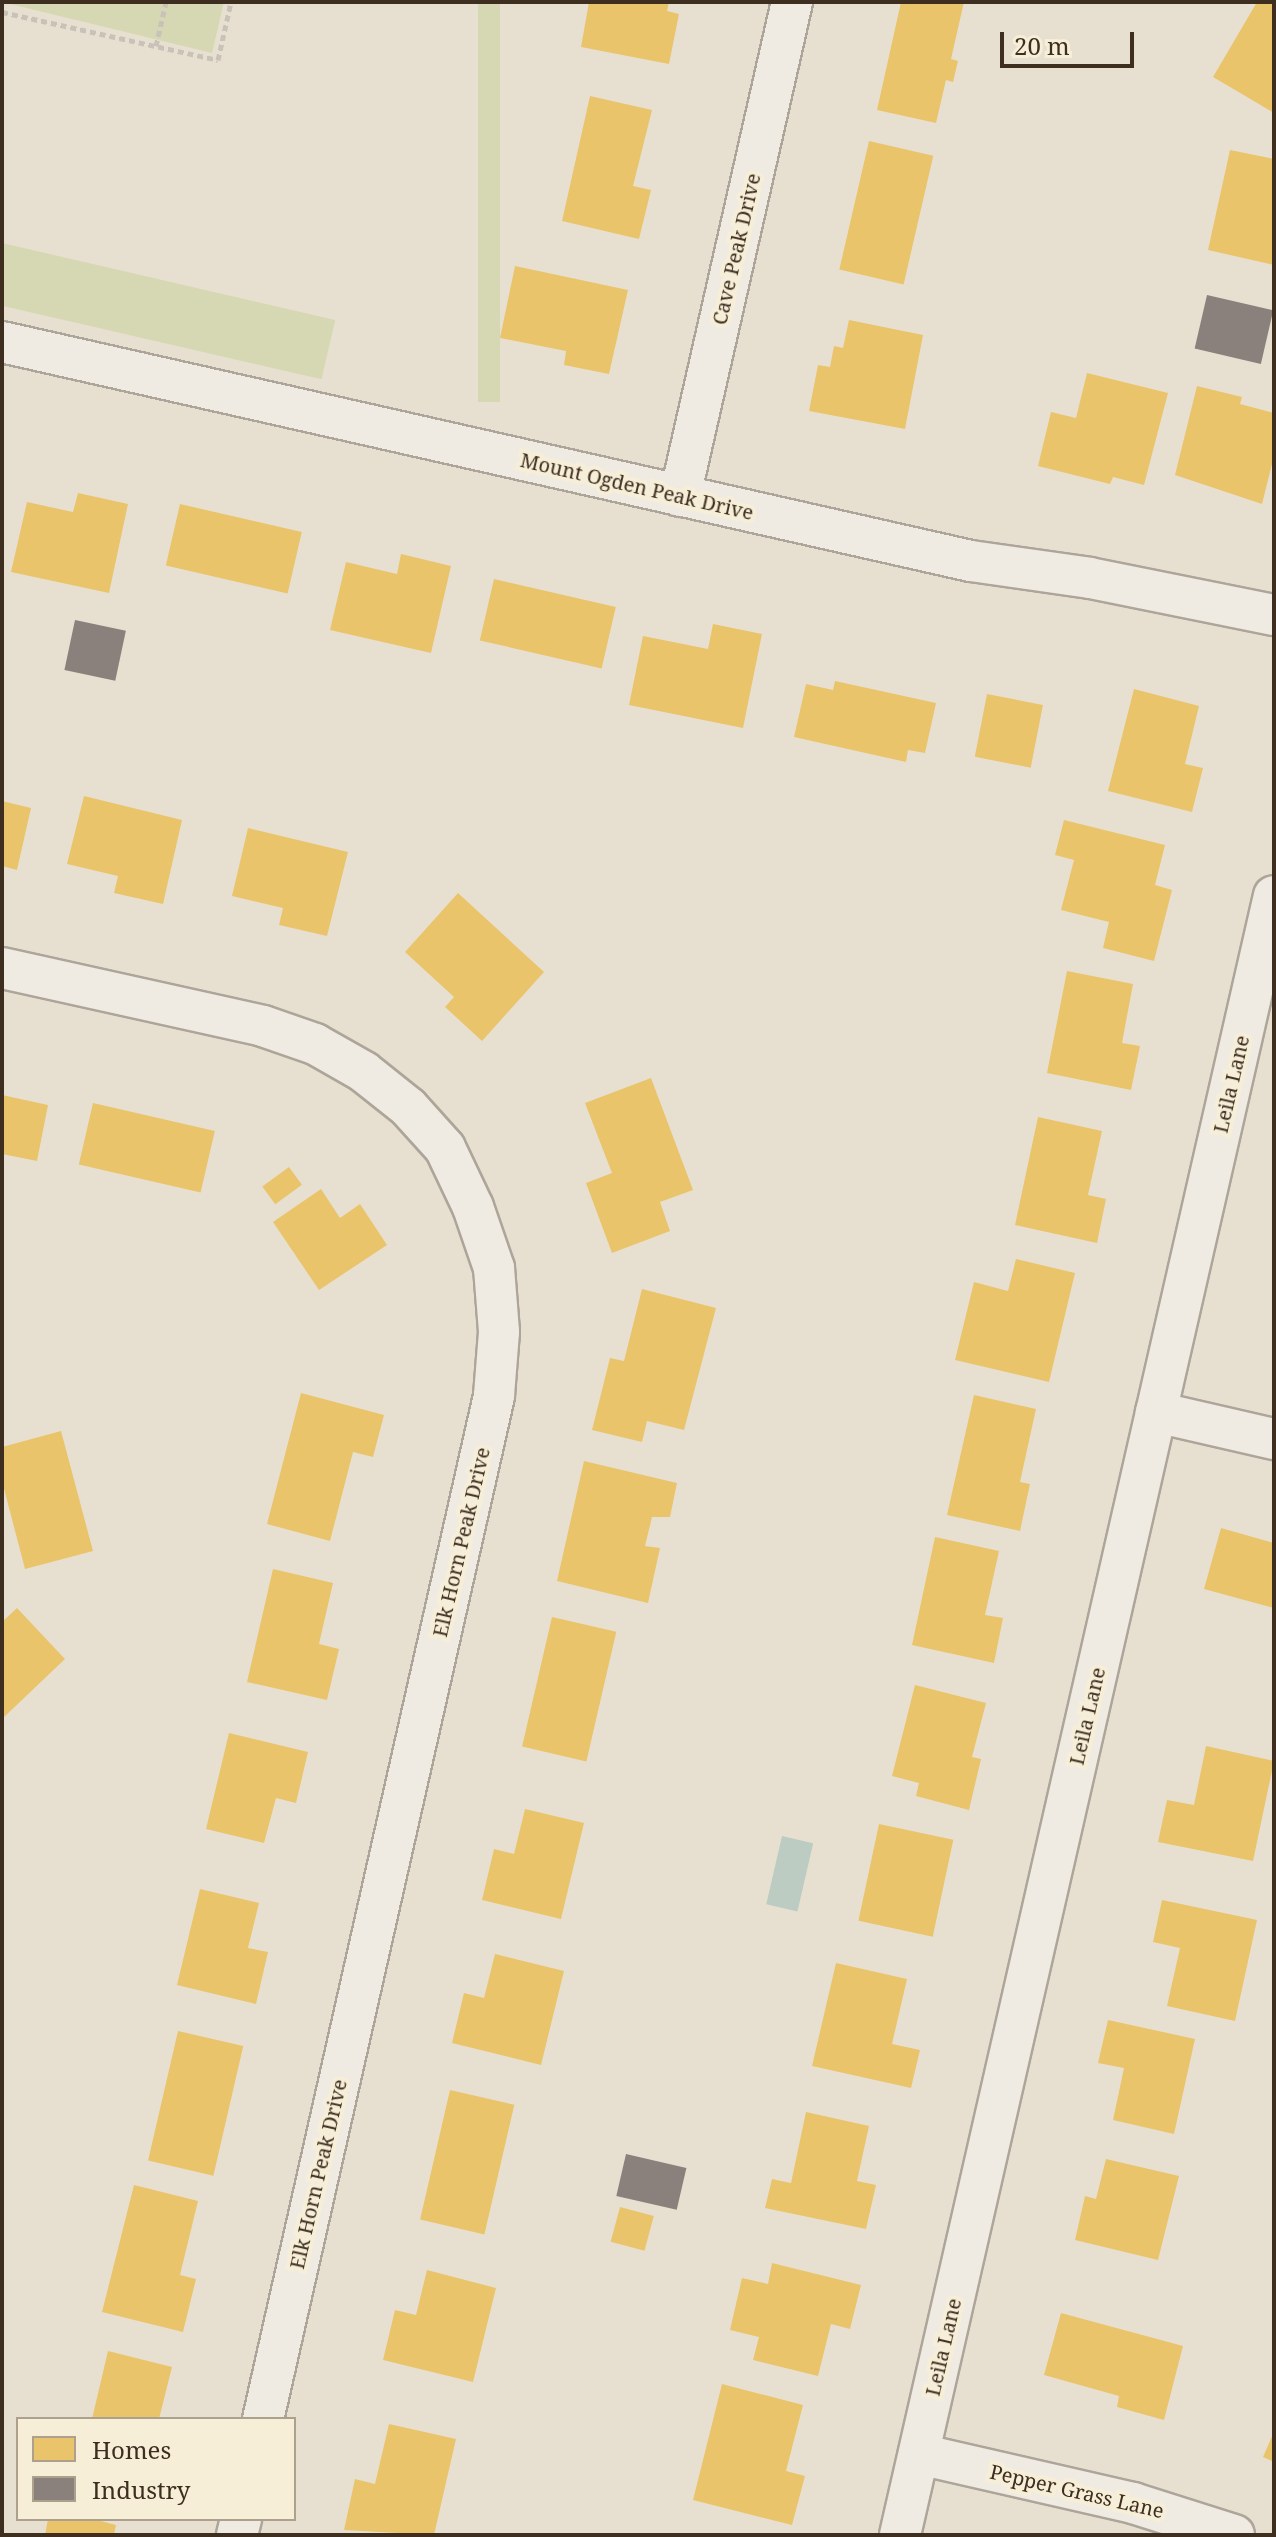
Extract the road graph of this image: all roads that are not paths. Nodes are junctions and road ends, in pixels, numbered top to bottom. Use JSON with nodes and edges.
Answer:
{"nodes":[{"id":1,"x":792,"y":2,"type":"edge"},
{"id":2,"x":2,"y":342,"type":"edge"},
{"id":3,"x":680,"y":496,"type":"junction"},
{"id":4,"x":1274,"y":615,"type":"edge"},
{"id":5,"x":1274,"y":896,"type":"edge"},
{"id":6,"x":2,"y":968,"type":"edge"},
{"id":7,"x":1156,"y":1412,"type":"junction"},
{"id":8,"x":1274,"y":1439,"type":"edge"},
{"id":9,"x":263,"y":2417,"type":"edge"},
{"id":10,"x":919,"y":2454,"type":"junction"},
{"id":11,"x":900,"y":2535,"type":"edge"},
{"id":12,"x":1234,"y":2535,"type":"edge"}],
"edges":[{"from":1,"to":3,"type":"street","name":"Cave Peak Drive"},
{"from":2,"to":3,"type":"street","name":"Mount Ogden Peak Drive"},
{"from":3,"to":4,"type":"street","name":"Mount Ogden Peak Drive"},
{"from":5,"to":7,"type":"street","name":"Leila Lane"},
{"from":6,"to":9,"type":"street","name":"Elk Horn Peak Drive"},
{"from":7,"to":8,"type":"street"},
{"from":7,"to":10,"type":"street","name":"Leila Lane"},
{"from":10,"to":11,"type":"street","name":"Leila Lane"},
{"from":10,"to":12,"type":"street","name":"Pepper Grass Lane"}]}
